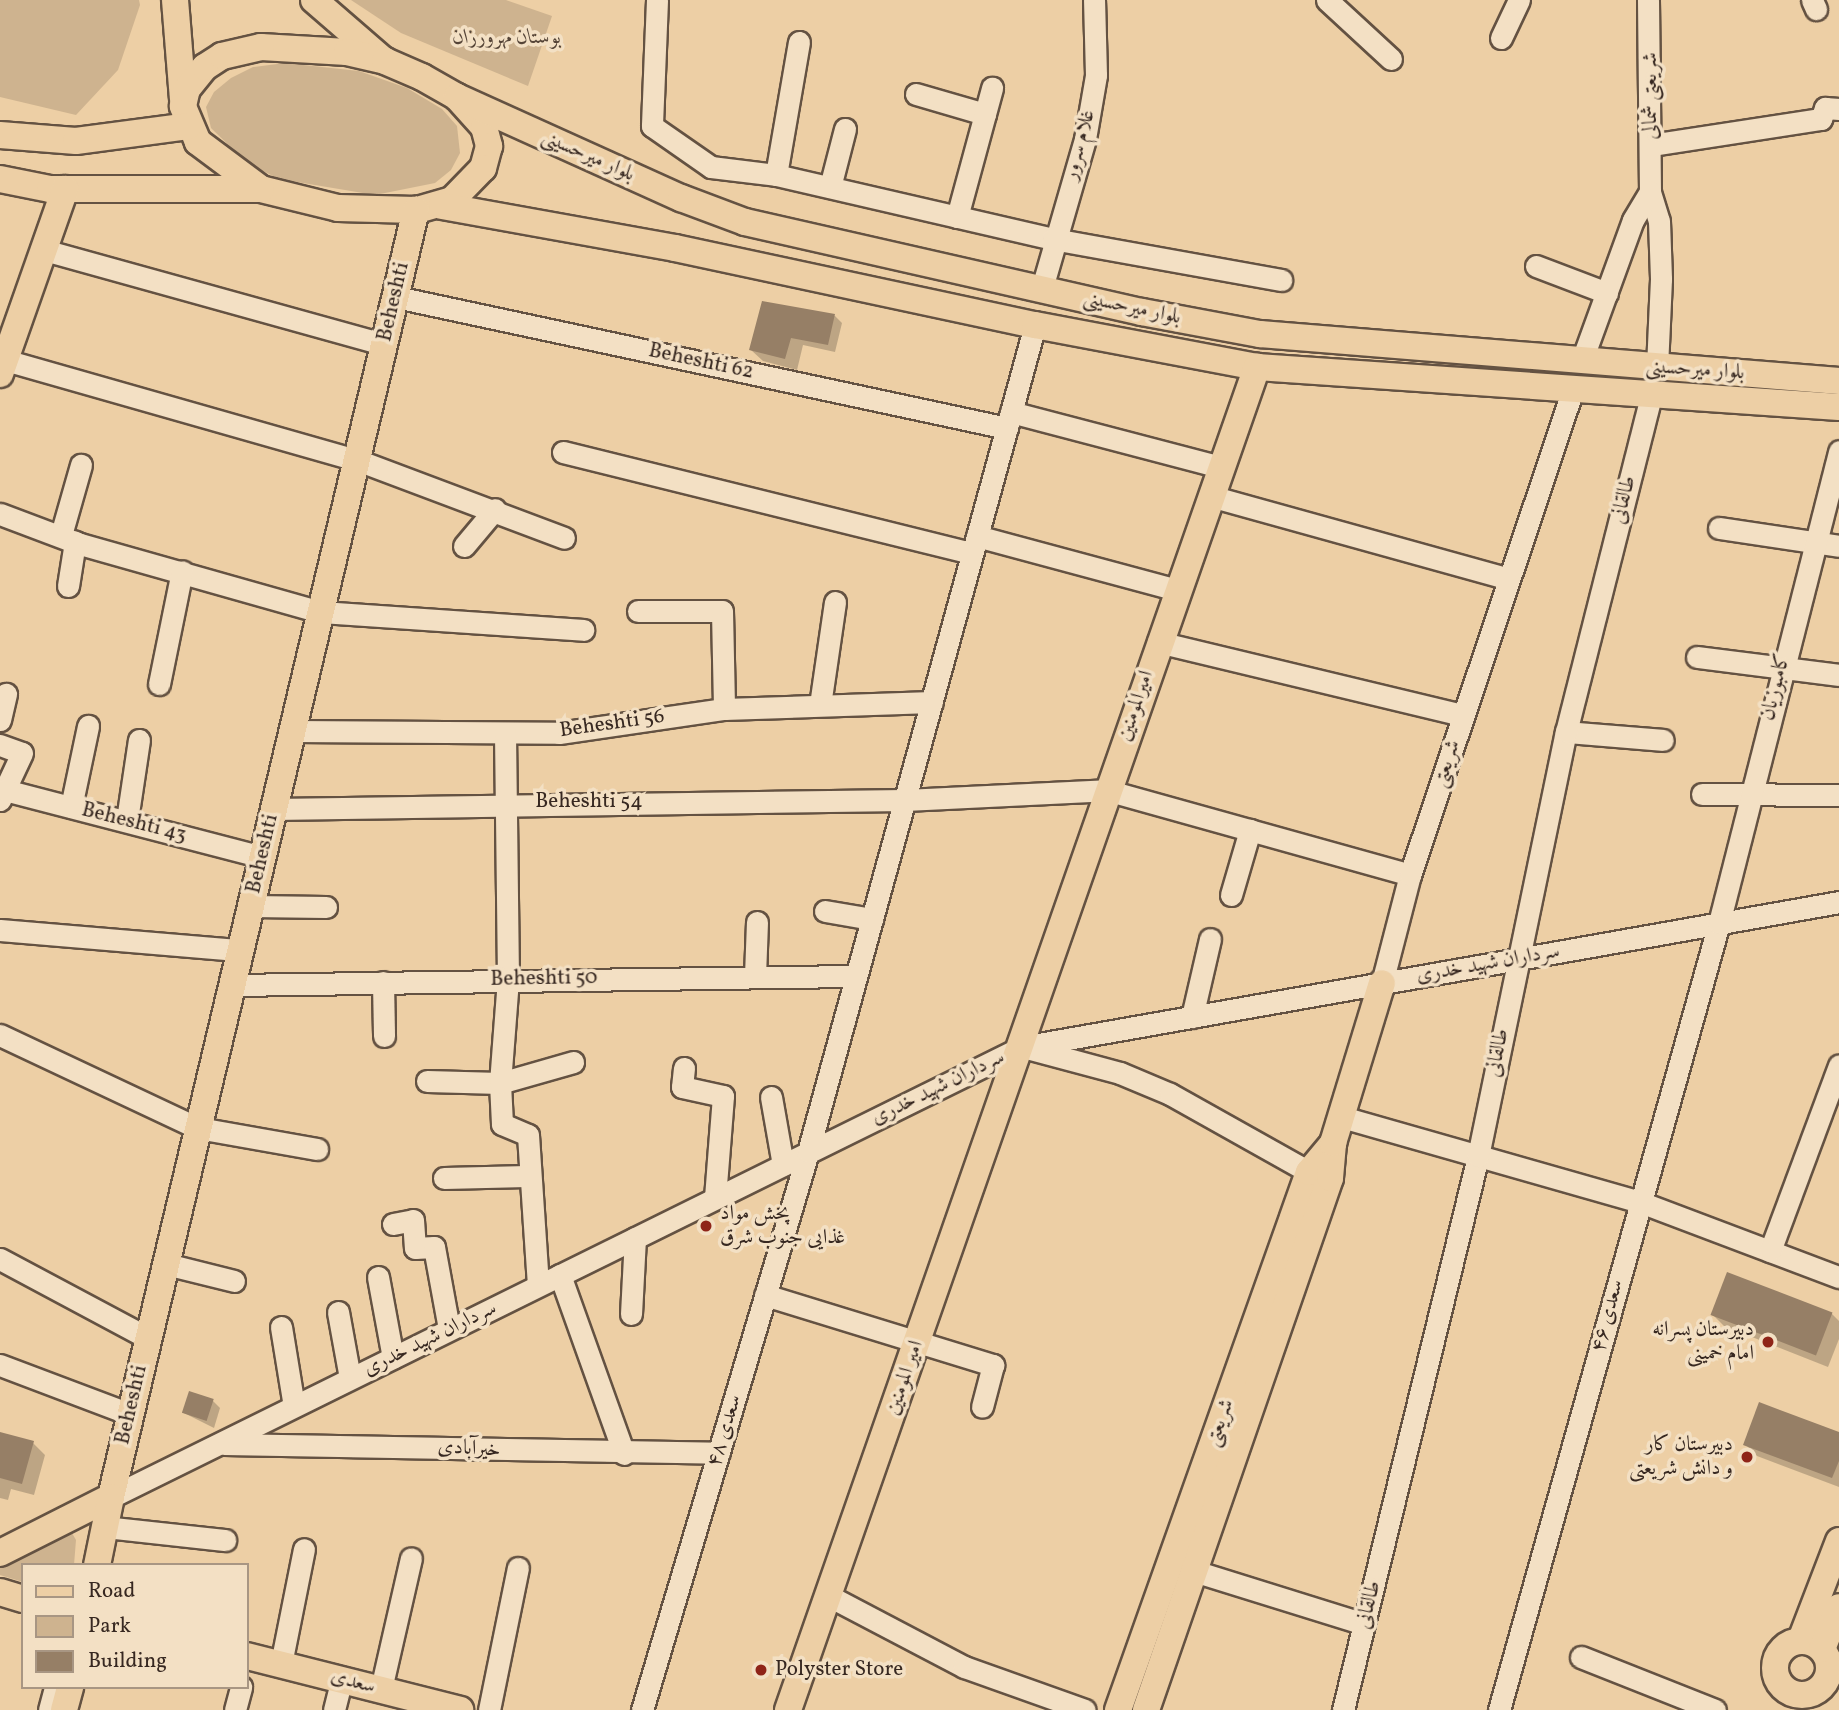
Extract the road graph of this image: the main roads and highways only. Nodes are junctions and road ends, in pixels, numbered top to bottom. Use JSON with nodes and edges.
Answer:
{"nodes":[{"id":1,"x":175,"y":0,"type":"edge"},
{"id":2,"x":314,"y":0,"type":"edge"},
{"id":3,"x":386,"y":61,"type":"junction"},
{"id":4,"x":457,"y":97,"type":"junction"},
{"id":5,"x":186,"y":116,"type":"junction"},
{"id":6,"x":0,"y":135,"type":"edge"},
{"id":7,"x":0,"y":179,"type":"edge"},
{"id":8,"x":65,"y":189,"type":"junction"},
{"id":9,"x":261,"y":189,"type":"junction"},
{"id":10,"x":429,"y":208,"type":"junction"},
{"id":11,"x":3,"y":367,"type":"edge"},
{"id":12,"x":1257,"y":367,"type":"junction"},
{"id":13,"x":1657,"y":367,"type":"junction"},
{"id":14,"x":1716,"y":372,"type":"junction"},
{"id":15,"x":1839,"y":381,"type":"edge"},
{"id":16,"x":1839,"y":389,"type":"edge"},
{"id":17,"x":1651,"y":395,"type":"junction"},
{"id":18,"x":1839,"y":398,"type":"edge"},
{"id":19,"x":1716,"y":399,"type":"junction"},
{"id":20,"x":1839,"y":407,"type":"edge"},
{"id":21,"x":1382,"y":983,"type":"road end"},
{"id":22,"x":1022,"y":1047,"type":"joint"},
{"id":23,"x":1333,"y":1143,"type":"junction"},
{"id":24,"x":111,"y":1497,"type":"junction"},
{"id":25,"x":1839,"y":1541,"type":"edge"},
{"id":26,"x":0,"y":1553,"type":"edge"},
{"id":27,"x":97,"y":1563,"type":"edge"},
{"id":28,"x":0,"y":1592,"type":"edge"},
{"id":29,"x":21,"y":1598,"type":"edge"},
{"id":30,"x":1839,"y":1607,"type":"edge"},
{"id":31,"x":1812,"y":1645,"type":"junction"},
{"id":32,"x":248,"y":1660,"type":"edge"},
{"id":33,"x":69,"y":1689,"type":"edge"},
{"id":34,"x":1791,"y":1700,"type":"edge"},
{"id":35,"x":64,"y":1710,"type":"edge"},
{"id":36,"x":460,"y":1710,"type":"edge"},
{"id":37,"x":789,"y":1710,"type":"edge"},
{"id":38,"x":1118,"y":1710,"type":"edge"},
{"id":39,"x":1146,"y":1710,"type":"edge"}],
"edges":[{"from":1,"to":5,"type":"main road"},
{"from":2,"to":3,"type":"main road"},
{"from":3,"to":4,"type":"main road","name":"بلوار میرحسینی"},
{"from":3,"to":5,"type":"main road"},
{"from":4,"to":10,"type":"main road"},
{"from":4,"to":13,"type":"main road","name":"بلوار میرحسینی"},
{"from":5,"to":6,"type":"main road"},
{"from":5,"to":9,"type":"main road"},
{"from":7,"to":8,"type":"main road"},
{"from":8,"to":9,"type":"main road"},
{"from":8,"to":11,"type":"main road"},
{"from":9,"to":10,"type":"main road","name":"بلوار میرحسینی"},
{"from":10,"to":12,"type":"main road","name":"بلوار میرحسینی"},
{"from":10,"to":24,"type":"main road","name":"Beheshti"},
{"from":12,"to":17,"type":"main road","name":"بلوار میرحسینی"},
{"from":12,"to":22,"type":"main road","name":"امیرالمومنین"},
{"from":13,"to":14,"type":"main road","name":"بلوار میرحسینی"},
{"from":13,"to":17,"type":"main road"},
{"from":14,"to":15,"type":"main road","name":"بلوار میرحسینی"},
{"from":14,"to":16,"type":"main road"},
{"from":17,"to":19,"type":"main road","name":"بلوار میرحسینی"},
{"from":18,"to":19,"type":"main road"},
{"from":19,"to":20,"type":"main road","name":"بلوار میرحسینی"},
{"from":21,"to":23,"type":"main road","name":"شریعتی"},
{"from":22,"to":37,"type":"main road","name":"امیر المومنین"},
{"from":23,"to":38,"type":"main road","name":"شریعتی"},
{"from":23,"to":39,"type":"main road","name":"شریعتی"},
{"from":24,"to":26,"type":"main road"},
{"from":24,"to":27,"type":"main road","name":"Beheshti"},
{"from":25,"to":31,"type":"main road"},
{"from":28,"to":29,"type":"main road"},
{"from":30,"to":31,"type":"main road"},
{"from":31,"to":34,"type":"main road"},
{"from":31,"to":34,"type":"main road"},
{"from":32,"to":36,"type":"main road","name":"سعدی"},
{"from":33,"to":35,"type":"main road"}]}
